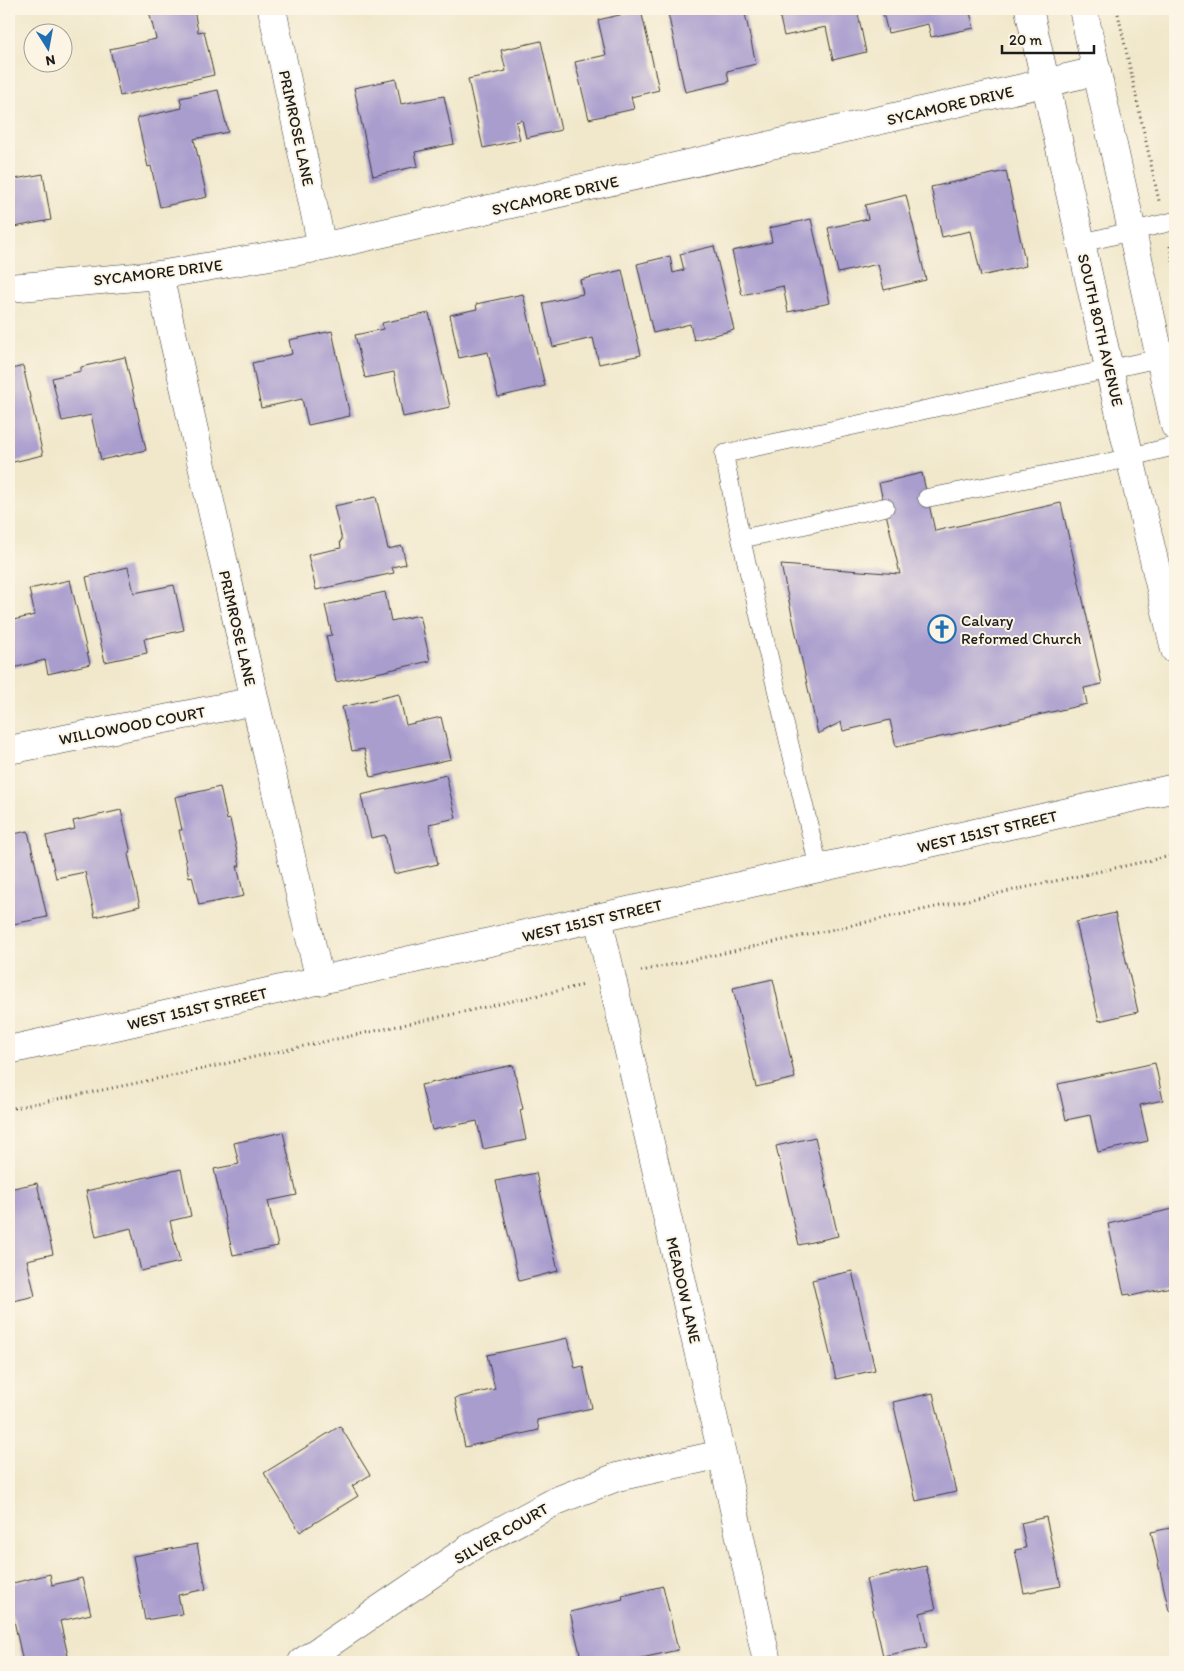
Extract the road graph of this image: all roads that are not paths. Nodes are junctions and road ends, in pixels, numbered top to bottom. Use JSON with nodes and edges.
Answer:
{"nodes":[{"id":1,"x":272,"y":9,"type":"edge"},
{"id":2,"x":1028,"y":9,"type":"edge"},
{"id":3,"x":1083,"y":9,"type":"edge"},
{"id":4,"x":1097,"y":71,"type":"junction"},
{"id":5,"x":1045,"y":84,"type":"junction"},
{"id":6,"x":1170,"y":223,"type":"edge"},
{"id":7,"x":1132,"y":231,"type":"junction"},
{"id":8,"x":1081,"y":243,"type":"junction"},
{"id":9,"x":322,"y":247,"type":"junction"},
{"id":10,"x":159,"y":275,"type":"junction"},
{"id":11,"x":9,"y":288,"type":"edge"},
{"id":12,"x":1160,"y":358,"type":"junction"},
{"id":13,"x":1109,"y":368,"type":"junction"},
{"id":14,"x":1175,"y":426,"type":"edge"},
{"id":15,"x":1175,"y":446,"type":"edge"},
{"id":16,"x":1130,"y":457,"type":"junction"},
{"id":17,"x":928,"y":498,"type":"dead end"},
{"id":18,"x":885,"y":507,"type":"dead end"},
{"id":19,"x":742,"y":539,"type":"junction"},
{"id":20,"x":1175,"y":650,"type":"edge"},
{"id":21,"x":255,"y":701,"type":"junction"},
{"id":22,"x":9,"y":750,"type":"edge"},
{"id":23,"x":1175,"y":788,"type":"edge"},
{"id":24,"x":819,"y":869,"type":"junction"},
{"id":25,"x":598,"y":918,"type":"junction"},
{"id":26,"x":320,"y":981,"type":"junction"},
{"id":27,"x":9,"y":1050,"type":"edge"},
{"id":28,"x":722,"y":1454,"type":"junction"},
{"id":29,"x":302,"y":1662,"type":"edge"},
{"id":30,"x":768,"y":1662,"type":"edge"}],
"edges":[{"from":1,"to":9,"type":"street","name":"PRIMROSE LANE"},
{"from":2,"to":5,"type":"street","name":"SOUTH 80TH AVENUE"},
{"from":3,"to":4,"type":"street"},
{"from":4,"to":5,"type":"street","name":"SYCAMORE DRIVE"},
{"from":4,"to":7,"type":"street"},
{"from":5,"to":8,"type":"street","name":"SOUTH 80TH AVENUE"},
{"from":5,"to":9,"type":"street","name":"SYCAMORE DRIVE"},
{"from":6,"to":7,"type":"lane"},
{"from":7,"to":8,"type":"lane"},
{"from":7,"to":12,"type":"street"},
{"from":8,"to":13,"type":"street","name":"SOUTH 80TH AVENUE"},
{"from":9,"to":10,"type":"street","name":"SYCAMORE DRIVE"},
{"from":10,"to":11,"type":"street","name":"SYCAMORE DRIVE"},
{"from":10,"to":21,"type":"street","name":"PRIMROSE LANE"},
{"from":12,"to":13,"type":"lane"},
{"from":12,"to":14,"type":"street"},
{"from":13,"to":16,"type":"street","name":"SOUTH 80TH AVENUE"},
{"from":13,"to":19,"type":"lane"},
{"from":15,"to":16,"type":"lane"},
{"from":16,"to":17,"type":"lane"},
{"from":16,"to":20,"type":"street","name":"SOUTH 80TH AVENUE"},
{"from":18,"to":19,"type":"lane"},
{"from":19,"to":24,"type":"lane"},
{"from":21,"to":22,"type":"street","name":"WILLOWOOD COURT"},
{"from":21,"to":26,"type":"street","name":"PRIMROSE LANE"},
{"from":23,"to":24,"type":"street","name":"WEST 151ST STREET"},
{"from":24,"to":25,"type":"street","name":"WEST 151ST STREET"},
{"from":25,"to":26,"type":"street","name":"WEST 151ST STREET"},
{"from":25,"to":28,"type":"street","name":"MEADOW LANE"},
{"from":26,"to":27,"type":"street","name":"WEST 151ST STREET"},
{"from":28,"to":29,"type":"street","name":"SILVER COURT"},
{"from":28,"to":30,"type":"street","name":"MEADOW LANE"}]}
